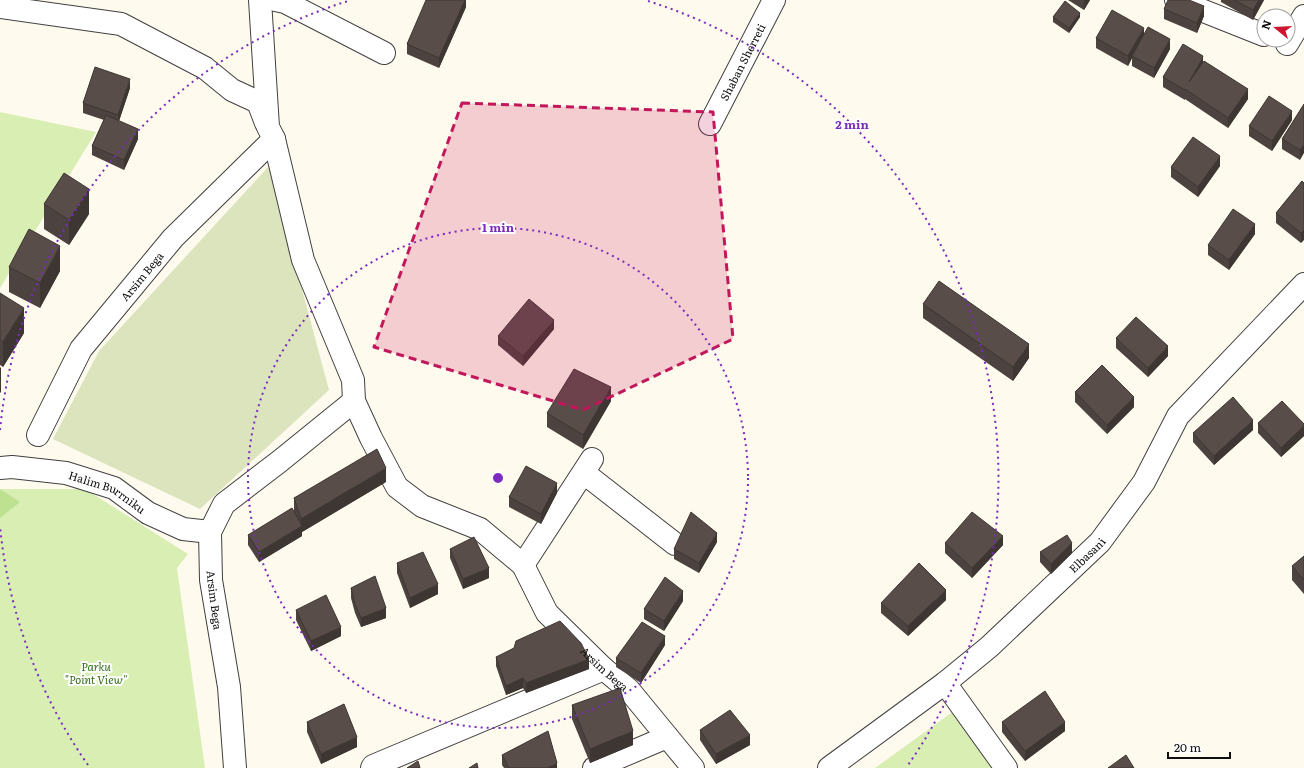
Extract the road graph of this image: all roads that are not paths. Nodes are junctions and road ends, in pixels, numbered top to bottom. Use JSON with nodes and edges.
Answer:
{"nodes":[{"id":1,"x":260,"y":0,"type":"edge"},
{"id":2,"x":275,"y":0,"type":"edge"},
{"id":3,"x":774,"y":0,"type":"edge"},
{"id":4,"x":1176,"y":0,"type":"edge"},
{"id":5,"x":0,"y":7,"type":"edge"},
{"id":6,"x":1304,"y":16,"type":"edge"},
{"id":7,"x":1256,"y":32,"type":"edge"},
{"id":8,"x":1296,"y":32,"type":"edge"},
{"id":9,"x":384,"y":52,"type":"dead end"},
{"id":10,"x":710,"y":124,"type":"dead end"},
{"id":11,"x":271,"y":133,"type":"junction"},
{"id":12,"x":1301,"y":294,"type":"edge"},
{"id":13,"x":354,"y":401,"type":"junction"},
{"id":14,"x":38,"y":435,"type":"dead end"},
{"id":15,"x":0,"y":468,"type":"edge"},
{"id":16,"x":210,"y":532,"type":"junction"},
{"id":17,"x":675,"y":544,"type":"edge"},
{"id":18,"x":523,"y":565,"type":"junction"},
{"id":19,"x":604,"y":669,"type":"junction"},
{"id":20,"x":945,"y":683,"type":"junction"},
{"id":21,"x":667,"y":737,"type":"junction"},
{"id":22,"x":234,"y":768,"type":"edge"},
{"id":23,"x":372,"y":768,"type":"edge"},
{"id":24,"x":594,"y":768,"type":"edge"},
{"id":25,"x":693,"y":768,"type":"edge"},
{"id":26,"x":829,"y":768,"type":"edge"},
{"id":27,"x":1006,"y":768,"type":"edge"}],
"edges":[{"from":1,"to":11,"type":"street","name":"Arsim Bega"},
{"from":2,"to":9,"type":"street"},
{"from":3,"to":10,"type":"street","name":"Shaban Sherreti"},
{"from":4,"to":7,"type":"street"},
{"from":5,"to":11,"type":"street","name":"Arsim Bega"},
{"from":6,"to":8,"type":"street"},
{"from":11,"to":13,"type":"street","name":"Arsim Bega"},
{"from":11,"to":14,"type":"street","name":"Arsim Bega"},
{"from":12,"to":20,"type":"street","name":"Elbasani"},
{"from":13,"to":16,"type":"street","name":"Arsim Bega"},
{"from":13,"to":18,"type":"street","name":"Arsim Bega"},
{"from":15,"to":16,"type":"street","name":"Halim Burrniku"},
{"from":16,"to":22,"type":"street","name":"Arsim Bega"},
{"from":17,"to":18,"type":"street"},
{"from":18,"to":19,"type":"street","name":"Arsim Bega"},
{"from":19,"to":21,"type":"street","name":"Arsim Bega"},
{"from":19,"to":23,"type":"street"},
{"from":20,"to":26,"type":"street","name":"Elbasani"},
{"from":20,"to":27,"type":"street"},
{"from":21,"to":24,"type":"street"},
{"from":21,"to":25,"type":"street","name":"Arsim Bega"}]}
